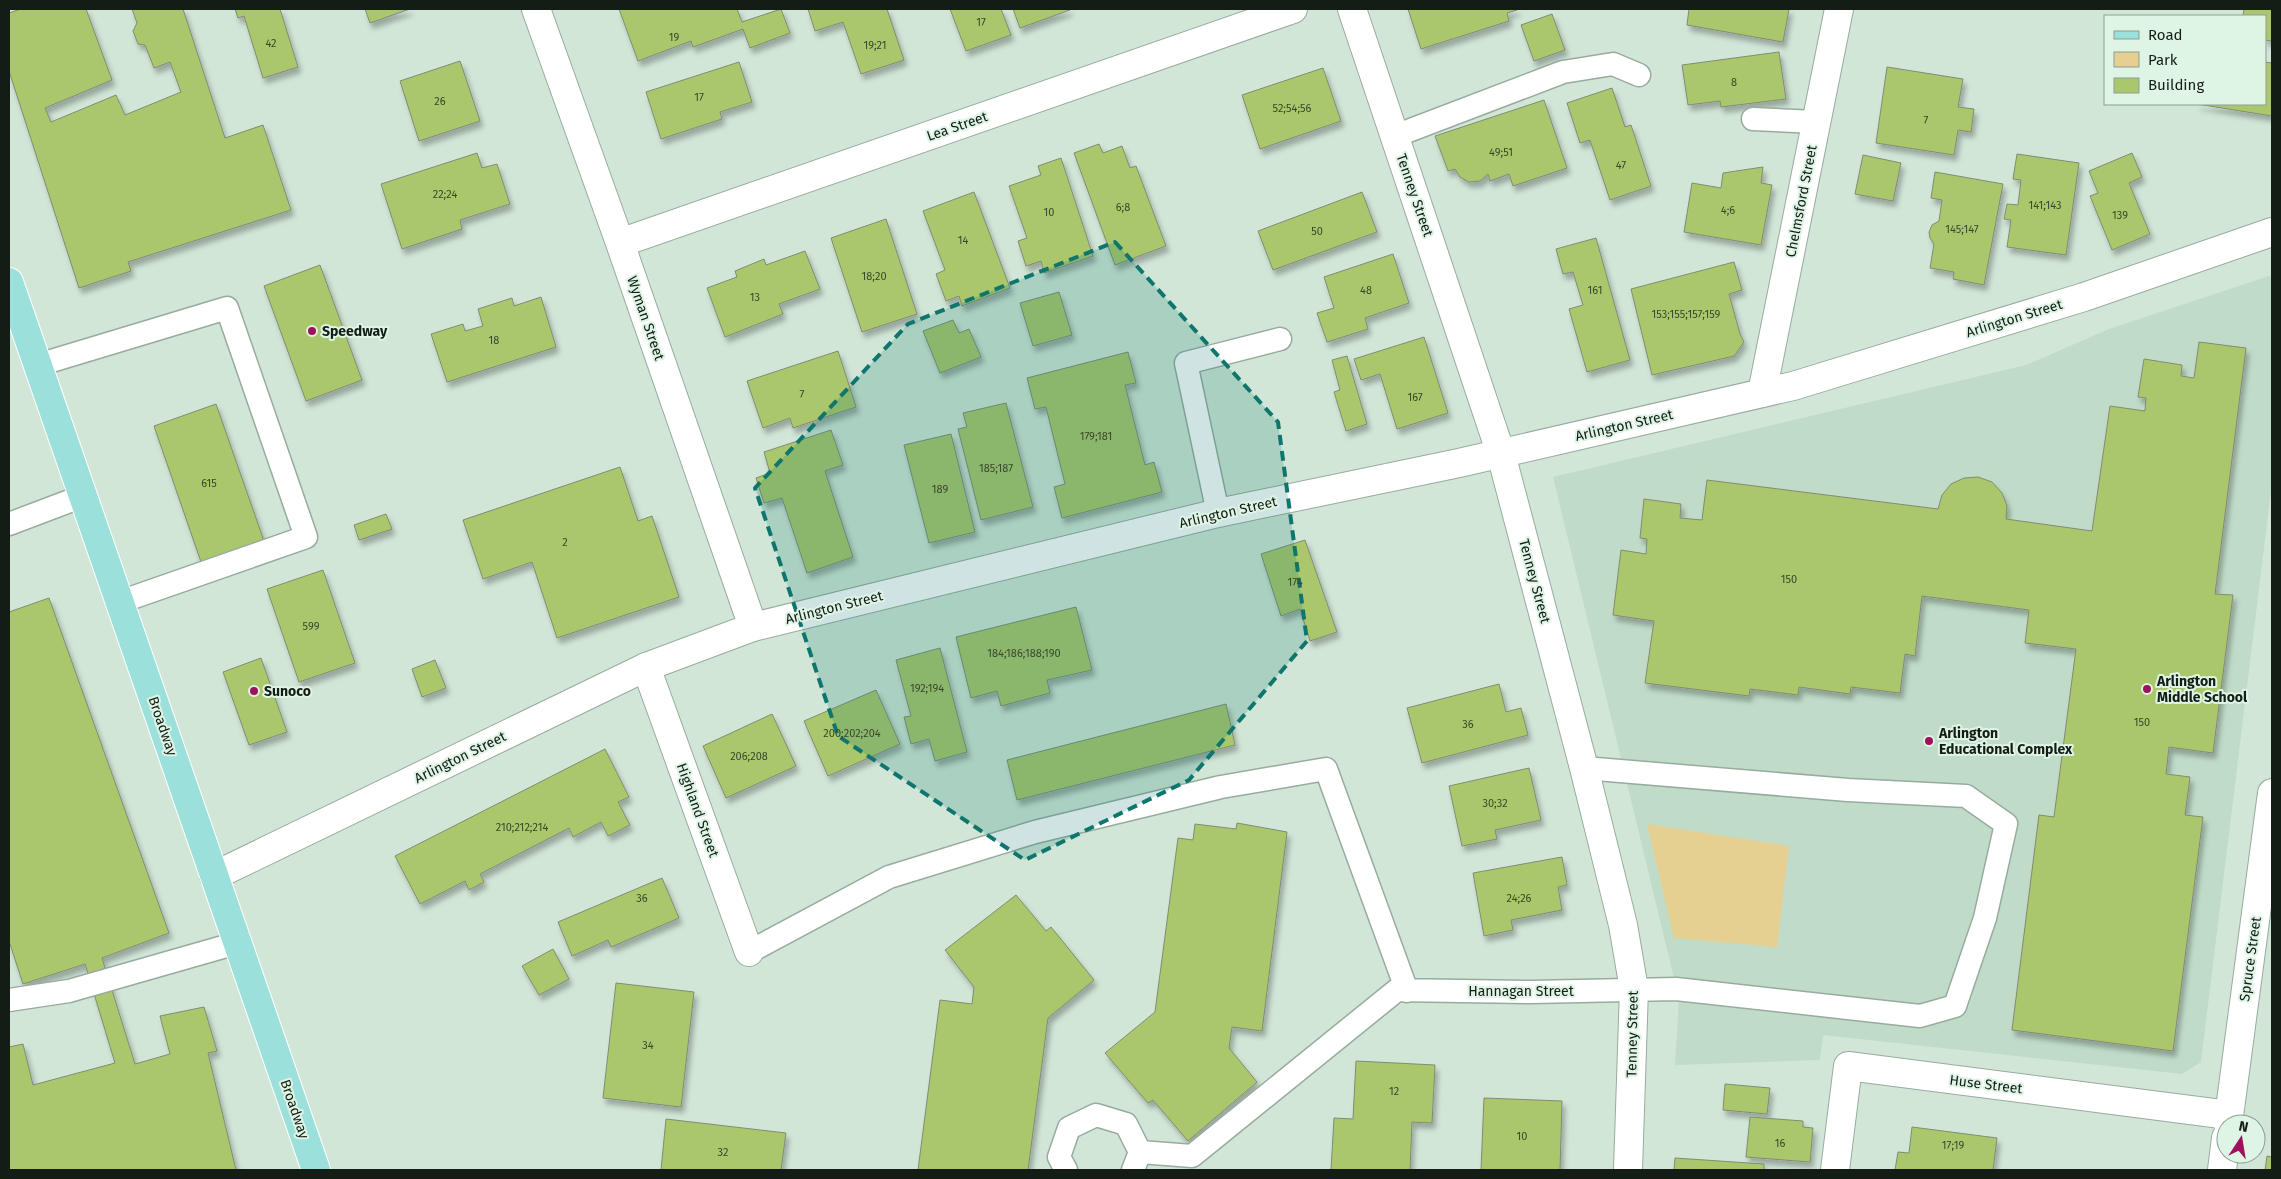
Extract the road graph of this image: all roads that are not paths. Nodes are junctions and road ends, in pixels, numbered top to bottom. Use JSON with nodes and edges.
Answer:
{"nodes":[{"id":1,"x":536,"y":9,"type":"edge"},
{"id":2,"x":1293,"y":9,"type":"edge"},
{"id":3,"x":1352,"y":9,"type":"edge"},
{"id":4,"x":1839,"y":9,"type":"edge"},
{"id":5,"x":1639,"y":75,"type":"dead end"},
{"id":6,"x":1754,"y":120,"type":"dead end"},
{"id":7,"x":1816,"y":122,"type":"junction"},
{"id":8,"x":1396,"y":136,"type":"junction"},
{"id":9,"x":2272,"y":232,"type":"edge"},
{"id":10,"x":620,"y":243,"type":"junction"},
{"id":11,"x":9,"y":282,"type":"edge"},
{"id":12,"x":1280,"y":339,"type":"dead end"},
{"id":13,"x":38,"y":365,"type":"junction"},
{"id":14,"x":1762,"y":393,"type":"junction"},
{"id":15,"x":1501,"y":454,"type":"junction"},
{"id":16,"x":83,"y":496,"type":"junction"},
{"id":17,"x":1218,"y":513,"type":"junction"},
{"id":18,"x":9,"y":524,"type":"edge"},
{"id":19,"x":120,"y":602,"type":"junction"},
{"id":20,"x":753,"y":628,"type":"junction"},
{"id":21,"x":646,"y":667,"type":"junction"},
{"id":22,"x":1584,"y":768,"type":"junction"},
{"id":23,"x":2272,"y":793,"type":"edge"},
{"id":24,"x":214,"y":876,"type":"junction"},
{"id":25,"x":237,"y":943,"type":"junction"},
{"id":26,"x":750,"y":952,"type":"joint"},
{"id":27,"x":1634,"y":989,"type":"junction"},
{"id":28,"x":1407,"y":991,"type":"junction"},
{"id":29,"x":9,"y":1000,"type":"edge"},
{"id":30,"x":2230,"y":1114,"type":"edge"},
{"id":31,"x":2216,"y":1124,"type":"edge"},
{"id":32,"x":1137,"y":1161,"type":"edge"},
{"id":33,"x":316,"y":1170,"type":"edge"},
{"id":34,"x":1066,"y":1170,"type":"edge"},
{"id":35,"x":1628,"y":1170,"type":"edge"},
{"id":36,"x":1835,"y":1170,"type":"edge"}],
"edges":[{"from":1,"to":10,"type":"street","name":"Wyman Street"},
{"from":2,"to":10,"type":"street","name":"Lea Street"},
{"from":3,"to":8,"type":"street","name":"Tenney Street"},
{"from":4,"to":7,"type":"street","name":"Chelmsford Street"},
{"from":5,"to":8,"type":"lane"},
{"from":6,"to":7,"type":"lane"},
{"from":7,"to":14,"type":"street","name":"Chelmsford Street"},
{"from":8,"to":15,"type":"street","name":"Tenney Street"},
{"from":9,"to":14,"type":"street","name":"Arlington Street"},
{"from":10,"to":20,"type":"street","name":"Wyman Street"},
{"from":11,"to":13,"type":"main road","name":"Broadway"},
{"from":12,"to":17,"type":"lane"},
{"from":13,"to":16,"type":"main road","name":"Broadway"},
{"from":13,"to":19,"type":"lane"},
{"from":14,"to":15,"type":"street","name":"Arlington Street"},
{"from":15,"to":17,"type":"street","name":"Arlington Street"},
{"from":15,"to":22,"type":"street","name":"Tenney Street"},
{"from":16,"to":18,"type":"lane"},
{"from":16,"to":19,"type":"main road","name":"Broadway"},
{"from":17,"to":20,"type":"street","name":"Arlington Street"},
{"from":19,"to":24,"type":"main road","name":"Broadway"},
{"from":20,"to":21,"type":"street","name":"Arlington Street"},
{"from":21,"to":24,"type":"street","name":"Arlington Street"},
{"from":21,"to":26,"type":"street","name":"Highland Street"},
{"from":22,"to":27,"type":"street","name":"Tenney Street"},
{"from":22,"to":27,"type":"lane","name":"Hannagan Street"},
{"from":23,"to":30,"type":"street","name":"Spruce Street"},
{"from":24,"to":25,"type":"main road","name":"Broadway"},
{"from":25,"to":29,"type":"lane"},
{"from":25,"to":33,"type":"main road","name":"Broadway"},
{"from":26,"to":28,"type":"lane"},
{"from":27,"to":28,"type":"lane","name":"Hannagan Street"},
{"from":27,"to":35,"type":"street","name":"Tenney Street"},
{"from":28,"to":32,"type":"lane"},
{"from":31,"to":36,"type":"street","name":"Huse Street"},
{"from":32,"to":34,"type":"lane"}]}
